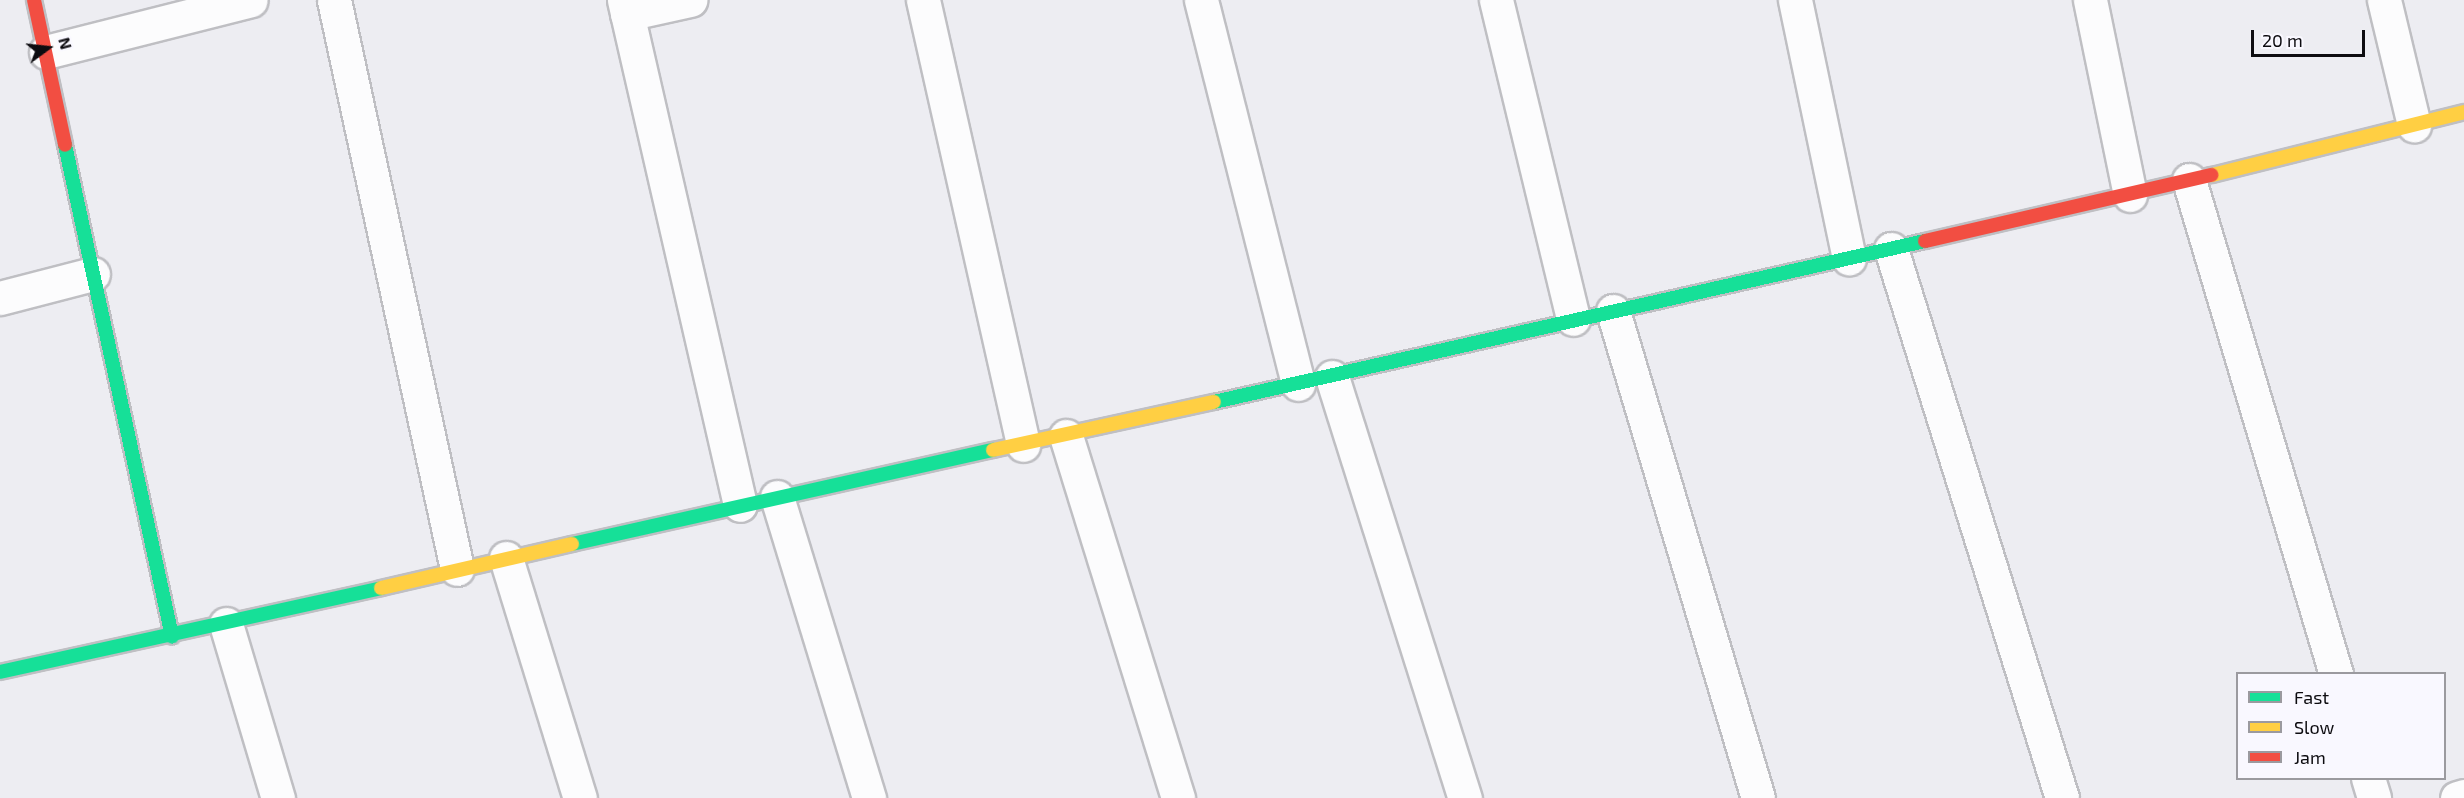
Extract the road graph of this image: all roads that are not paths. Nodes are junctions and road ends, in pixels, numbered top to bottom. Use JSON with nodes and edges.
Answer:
{"nodes":[{"id":1,"x":34,"y":0,"type":"edge"},
{"id":2,"x":251,"y":0,"type":"edge"},
{"id":3,"x":334,"y":0,"type":"edge"},
{"id":4,"x":690,"y":0,"type":"edge"},
{"id":5,"x":923,"y":0,"type":"edge"},
{"id":6,"x":1201,"y":0,"type":"edge"},
{"id":7,"x":1496,"y":0,"type":"edge"},
{"id":8,"x":1795,"y":0,"type":"edge"},
{"id":9,"x":2090,"y":0,"type":"edge"},
{"id":10,"x":2384,"y":0,"type":"edge"},
{"id":11,"x":626,"y":7,"type":"edge"},
{"id":12,"x":45,"y":52,"type":"junction"},
{"id":13,"x":2464,"y":112,"type":"edge"},
{"id":14,"x":2414,"y":125,"type":"junction"},
{"id":15,"x":2189,"y":180,"type":"junction"},
{"id":16,"x":2130,"y":195,"type":"junction"},
{"id":17,"x":1891,"y":249,"type":"junction"},
{"id":18,"x":1849,"y":258,"type":"junction"},
{"id":19,"x":93,"y":274,"type":"junction"},
{"id":20,"x":0,"y":298,"type":"edge"},
{"id":21,"x":1613,"y":311,"type":"junction"},
{"id":22,"x":1574,"y":319,"type":"junction"},
{"id":23,"x":1332,"y":377,"type":"junction"},
{"id":24,"x":1298,"y":384,"type":"junction"},
{"id":25,"x":1066,"y":436,"type":"junction"},
{"id":26,"x":1023,"y":445,"type":"junction"},
{"id":27,"x":777,"y":497,"type":"junction"},
{"id":28,"x":740,"y":505,"type":"junction"},
{"id":29,"x":506,"y":558,"type":"junction"},
{"id":30,"x":457,"y":569,"type":"junction"},
{"id":31,"x":226,"y":624,"type":"junction"},
{"id":32,"x":172,"y":636,"type":"junction"},
{"id":33,"x":0,"y":672,"type":"edge"},
{"id":34,"x":2336,"y":672,"type":"edge"},
{"id":35,"x":2369,"y":780,"type":"edge"},
{"id":36,"x":2464,"y":796,"type":"edge"},
{"id":37,"x":278,"y":798,"type":"edge"},
{"id":38,"x":580,"y":798,"type":"edge"},
{"id":39,"x":868,"y":798,"type":"edge"},
{"id":40,"x":1178,"y":798,"type":"edge"},
{"id":41,"x":1465,"y":798,"type":"edge"},
{"id":42,"x":1758,"y":798,"type":"edge"},
{"id":43,"x":2062,"y":798,"type":"edge"},
{"id":44,"x":2374,"y":798,"type":"edge"},
{"id":45,"x":2457,"y":798,"type":"edge"}],
"edges":[{"from":1,"to":12,"type":"street"},
{"from":2,"to":12,"type":"street"},
{"from":3,"to":30,"type":"street"},
{"from":4,"to":11,"type":"street"},
{"from":5,"to":26,"type":"street"},
{"from":6,"to":24,"type":"street"},
{"from":7,"to":22,"type":"street"},
{"from":8,"to":18,"type":"street"},
{"from":9,"to":16,"type":"street"},
{"from":10,"to":14,"type":"street"},
{"from":11,"to":28,"type":"street"},
{"from":12,"to":19,"type":"street"},
{"from":13,"to":14,"type":"street"},
{"from":14,"to":15,"type":"street"},
{"from":15,"to":16,"type":"street"},
{"from":15,"to":34,"type":"street"},
{"from":16,"to":17,"type":"street"},
{"from":17,"to":18,"type":"street"},
{"from":17,"to":43,"type":"street"},
{"from":18,"to":21,"type":"street"},
{"from":19,"to":20,"type":"street"},
{"from":19,"to":32,"type":"street"},
{"from":21,"to":22,"type":"street"},
{"from":21,"to":42,"type":"street"},
{"from":22,"to":23,"type":"street"},
{"from":23,"to":24,"type":"street"},
{"from":23,"to":41,"type":"street"},
{"from":24,"to":25,"type":"street"},
{"from":25,"to":26,"type":"street"},
{"from":25,"to":40,"type":"street"},
{"from":26,"to":27,"type":"street"},
{"from":27,"to":28,"type":"street"},
{"from":27,"to":39,"type":"street"},
{"from":28,"to":29,"type":"street"},
{"from":29,"to":30,"type":"street"},
{"from":29,"to":38,"type":"street"},
{"from":30,"to":31,"type":"street"},
{"from":31,"to":32,"type":"street"},
{"from":31,"to":37,"type":"street"},
{"from":32,"to":33,"type":"street"},
{"from":35,"to":44,"type":"street"},
{"from":36,"to":45,"type":"street"}]}
